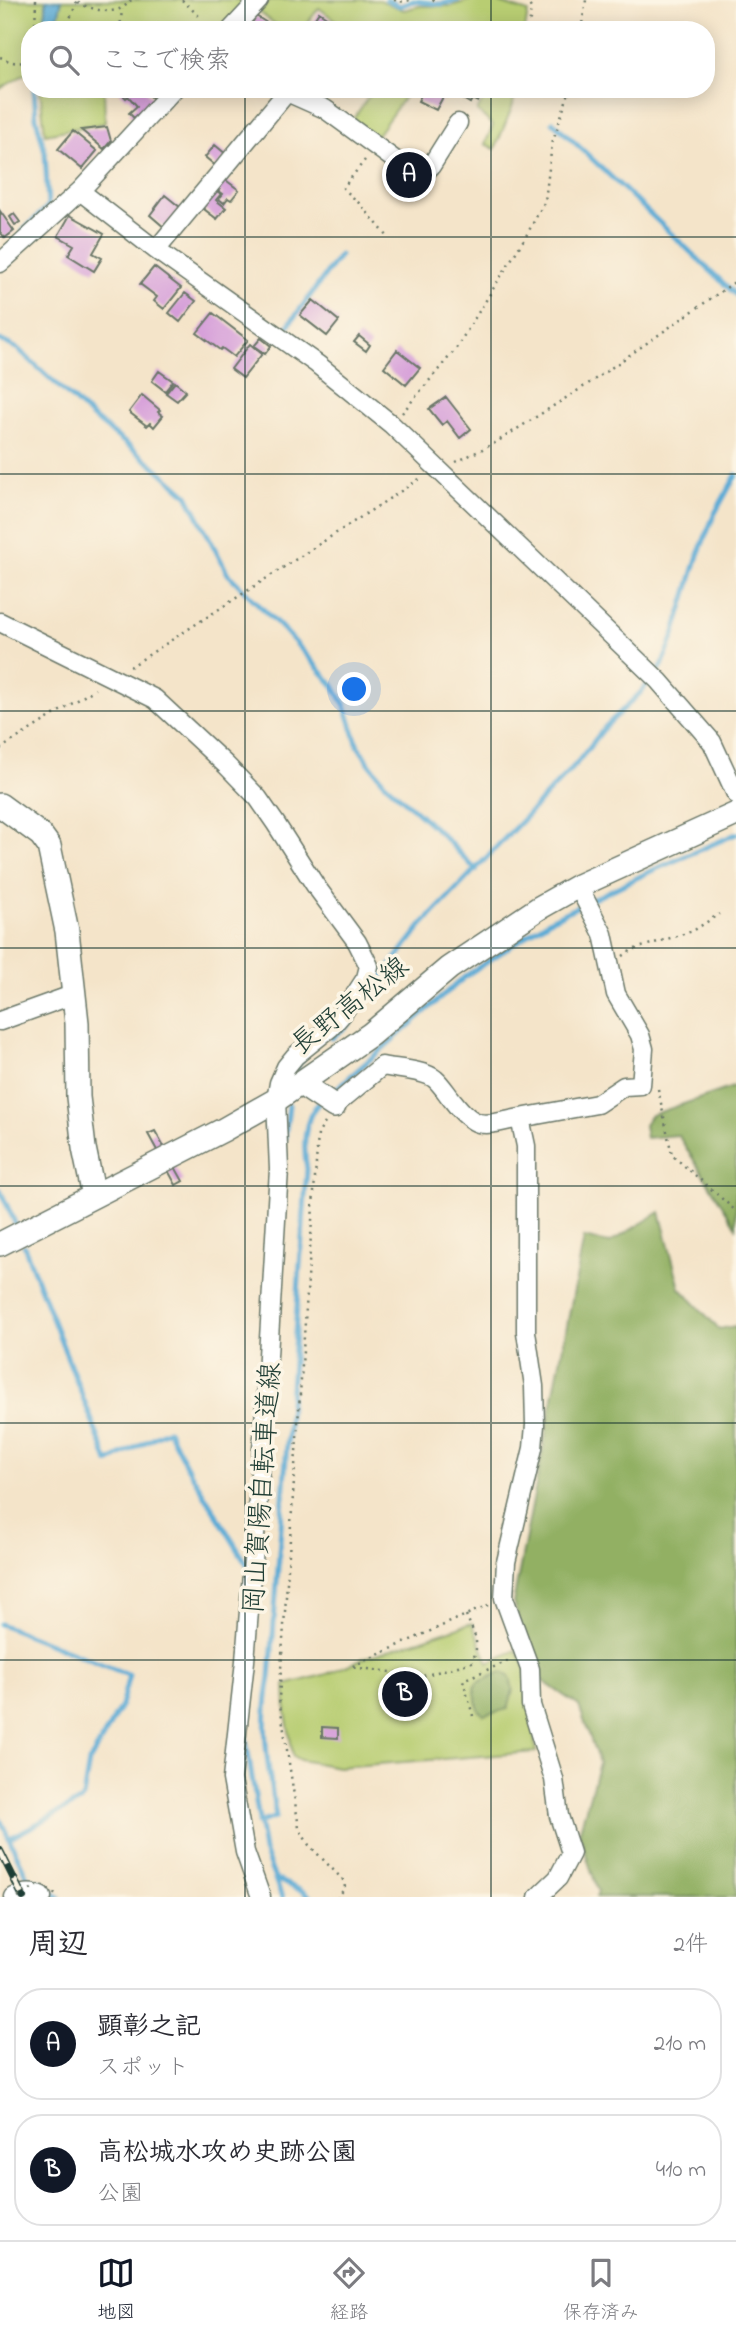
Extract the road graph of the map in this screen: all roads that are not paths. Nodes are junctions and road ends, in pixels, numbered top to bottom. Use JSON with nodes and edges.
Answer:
{"nodes":[{"id":1,"x":259,"y":0,"type":"edge"},
{"id":2,"x":239,"y":21,"type":"edge"},
{"id":3,"x":166,"y":98,"type":"edge"},
{"id":4,"x":278,"y":98,"type":"edge"},
{"id":5,"x":300,"y":98,"type":"edge"},
{"id":6,"x":458,"y":123,"type":"dead end"},
{"id":7,"x":80,"y":191,"type":"junction"},
{"id":8,"x":156,"y":250,"type":"junction"},
{"id":9,"x":0,"y":263,"type":"edge"},
{"id":10,"x":0,"y":622,"type":"edge"},
{"id":11,"x":736,"y":794,"type":"edge"},
{"id":12,"x":0,"y":805,"type":"edge"},
{"id":13,"x":736,"y":814,"type":"edge"},
{"id":14,"x":583,"y":895,"type":"junction"},
{"id":15,"x":75,"y":994,"type":"junction"},
{"id":16,"x":0,"y":1021,"type":"edge"},
{"id":17,"x":320,"y":1097,"type":"junction"},
{"id":18,"x":276,"y":1100,"type":"junction"},
{"id":19,"x":520,"y":1118,"type":"junction"},
{"id":20,"x":94,"y":1196,"type":"junction"},
{"id":21,"x":0,"y":1244,"type":"edge"},
{"id":22,"x":261,"y":1897,"type":"edge"},
{"id":23,"x":538,"y":1897,"type":"edge"}],
"edges":[{"from":1,"to":2,"type":"street"},
{"from":3,"to":7,"type":"street"},
{"from":4,"to":8,"type":"street"},
{"from":5,"to":6,"type":"street"},
{"from":7,"to":8,"type":"street"},
{"from":7,"to":9,"type":"street"},
{"from":8,"to":11,"type":"street"},
{"from":10,"to":18,"type":"street"},
{"from":12,"to":15,"type":"main road"},
{"from":13,"to":14,"type":"main road","name":"長野高松線"},
{"from":14,"to":17,"type":"main road","name":"長野高松線"},
{"from":14,"to":19,"type":"street"},
{"from":15,"to":16,"type":"street"},
{"from":15,"to":20,"type":"main road"},
{"from":17,"to":18,"type":"main road","name":"長野高松線"},
{"from":17,"to":19,"type":"street"},
{"from":18,"to":20,"type":"main road","name":"長野高松線"},
{"from":18,"to":22,"type":"street"},
{"from":19,"to":23,"type":"street"},
{"from":20,"to":21,"type":"main road","name":"長野高松線"}]}
